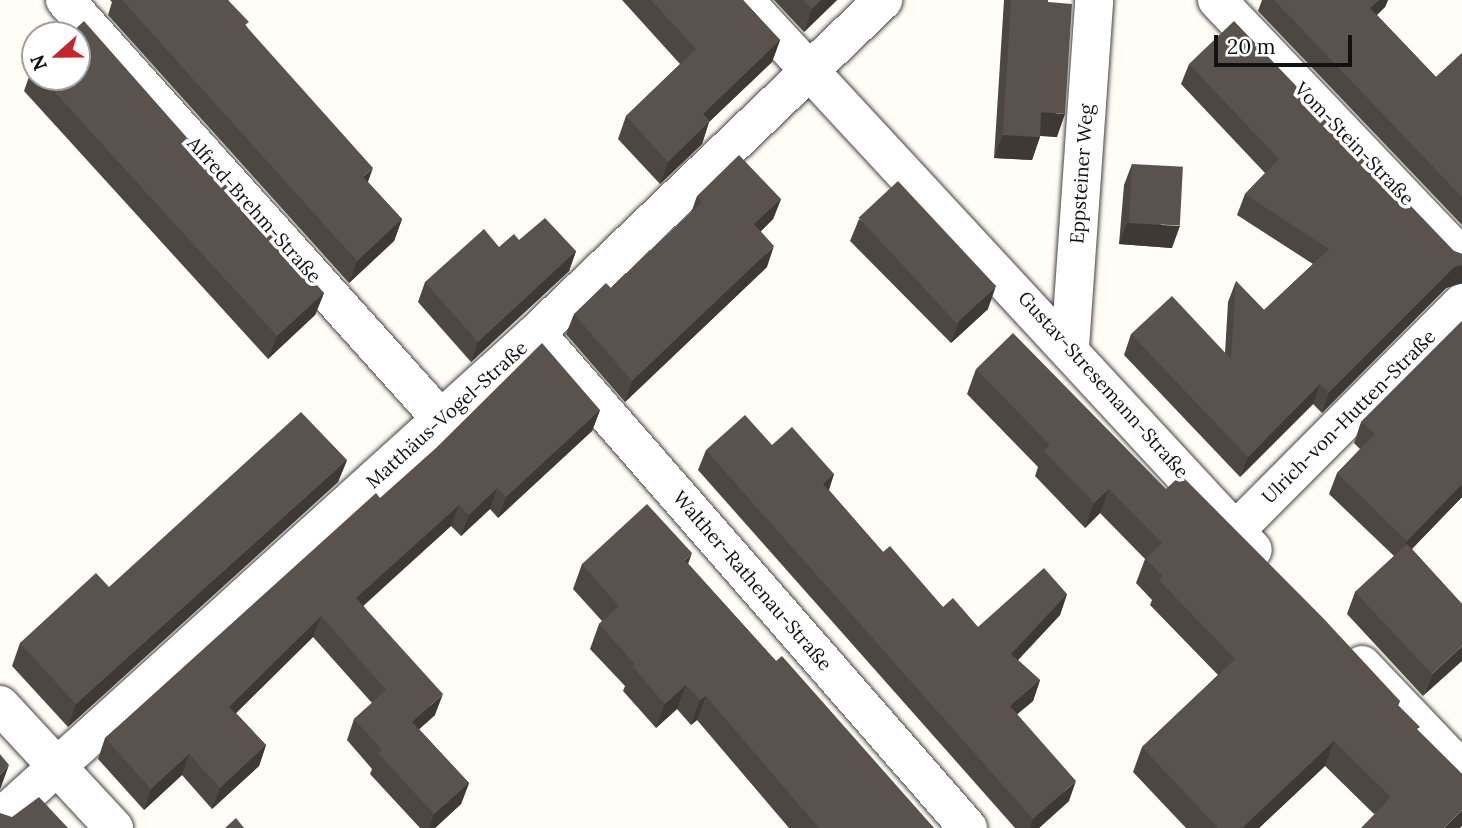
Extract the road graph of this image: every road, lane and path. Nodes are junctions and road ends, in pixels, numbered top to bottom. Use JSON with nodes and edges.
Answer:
{"nodes":[{"id":1,"x":65,"y":0,"type":"edge"},
{"id":2,"x":744,"y":0,"type":"edge"},
{"id":3,"x":883,"y":0,"type":"edge"},
{"id":4,"x":1094,"y":0,"type":"edge"},
{"id":5,"x":1217,"y":0,"type":"edge"},
{"id":6,"x":811,"y":70,"type":"junction"},
{"id":7,"x":1462,"y":257,"type":"edge"},
{"id":8,"x":1462,"y":303,"type":"edge"},
{"id":9,"x":536,"y":334,"type":"junction"},
{"id":10,"x":1070,"y":347,"type":"junction"},
{"id":11,"x":442,"y":420,"type":"junction"},
{"id":12,"x":1235,"y":531,"type":"junction"},
{"id":13,"x":1273,"y":571,"type":"edge"},
{"id":14,"x":1339,"y":641,"type":"edge"},
{"id":15,"x":0,"y":705,"type":"edge"},
{"id":16,"x":57,"y":766,"type":"junction"},
{"id":17,"x":1462,"y":771,"type":"edge"},
{"id":18,"x":0,"y":818,"type":"edge"},
{"id":19,"x":114,"y":828,"type":"edge"},
{"id":20,"x":968,"y":828,"type":"edge"}],
"edges":[{"from":1,"to":11,"type":"street","name":"Alfred-Brehm-Straße"},
{"from":2,"to":6,"type":"street","name":"Gustav-Stresemann-Straße"},
{"from":3,"to":6,"type":"street","name":"Matthäus-Vogel-Straße"},
{"from":4,"to":10,"type":"street","name":"Eppsteiner Weg"},
{"from":5,"to":7,"type":"street","name":"Vom-Stein-Straße"},
{"from":6,"to":9,"type":"street","name":"Matthäus-Vogel-Straße"},
{"from":6,"to":10,"type":"street","name":"Gustav-Stresemann-Straße"},
{"from":8,"to":12,"type":"street","name":"Ulrich-von-Hutten-Straße"},
{"from":9,"to":11,"type":"street","name":"Matthäus-Vogel-Straße"},
{"from":9,"to":20,"type":"street","name":"Walther-Rathenau-Straße"},
{"from":10,"to":12,"type":"street","name":"Gustav-Stresemann-Straße"},
{"from":11,"to":16,"type":"street","name":"Matthäus-Vogel-Straße"},
{"from":12,"to":13,"type":"street","name":"Gustav-Stresemann-Straße"},
{"from":14,"to":17,"type":"street"},
{"from":15,"to":16,"type":"street"},
{"from":16,"to":18,"type":"street","name":"Matthäus-Vogel-Straße"},
{"from":16,"to":19,"type":"street"}]}
